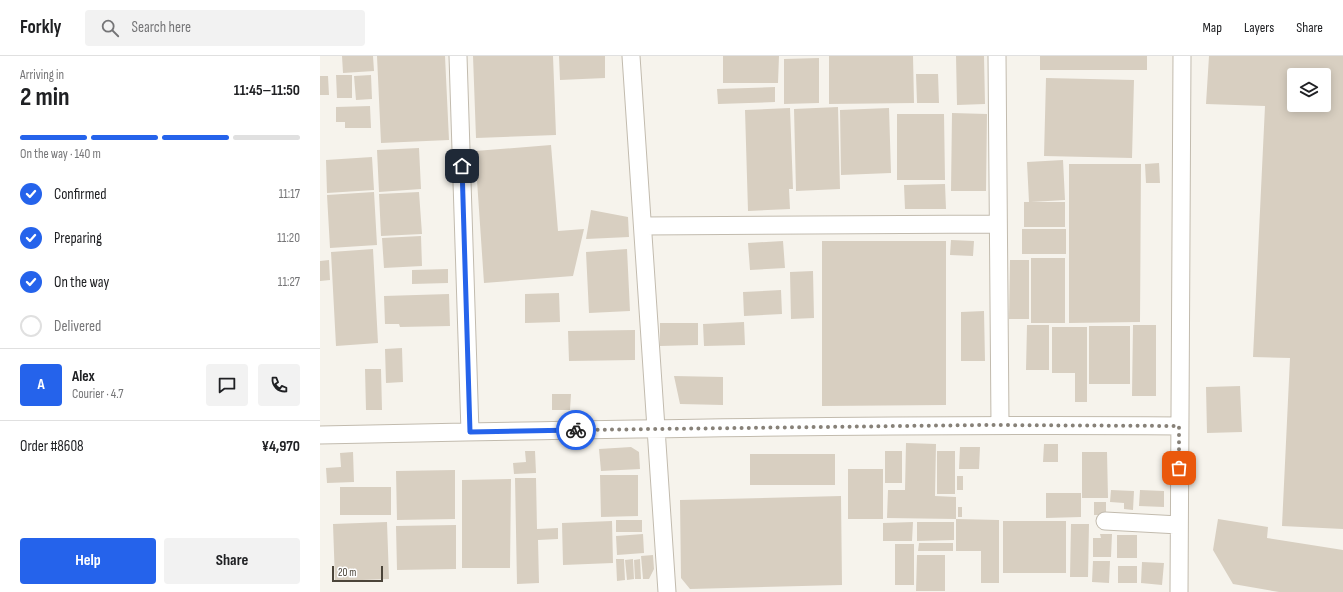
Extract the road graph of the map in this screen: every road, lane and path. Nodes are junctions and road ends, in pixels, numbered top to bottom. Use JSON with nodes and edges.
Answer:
{"nodes":[{"id":1,"x":458,"y":56,"type":"edge"},
{"id":2,"x":631,"y":56,"type":"edge"},
{"id":3,"x":997,"y":56,"type":"edge"},
{"id":4,"x":1182,"y":56,"type":"edge"},
{"id":5,"x":997,"y":224,"type":"junction"},
{"id":6,"x":643,"y":226,"type":"junction"},
{"id":7,"x":1000,"y":424,"type":"junction"},
{"id":8,"x":1179,"y":426,"type":"junction"},
{"id":9,"x":656,"y":428,"type":"junction"},
{"id":10,"x":470,"y":432,"type":"junction"},
{"id":11,"x":320,"y":435,"type":"edge"},
{"id":12,"x":1105,"y":521,"type":"dead end"},
{"id":13,"x":1179,"y":524,"type":"junction"},
{"id":14,"x":667,"y":592,"type":"edge"},
{"id":15,"x":1179,"y":592,"type":"edge"}],
"edges":[{"from":1,"to":10,"type":"street"},
{"from":2,"to":6,"type":"street"},
{"from":3,"to":5,"type":"street"},
{"from":4,"to":8,"type":"street"},
{"from":5,"to":6,"type":"street"},
{"from":5,"to":7,"type":"street"},
{"from":6,"to":9,"type":"street"},
{"from":7,"to":8,"type":"street"},
{"from":7,"to":9,"type":"street"},
{"from":8,"to":13,"type":"street"},
{"from":9,"to":10,"type":"street"},
{"from":9,"to":14,"type":"street"},
{"from":10,"to":11,"type":"street"},
{"from":12,"to":13,"type":"street"},
{"from":13,"to":15,"type":"street"}]}
